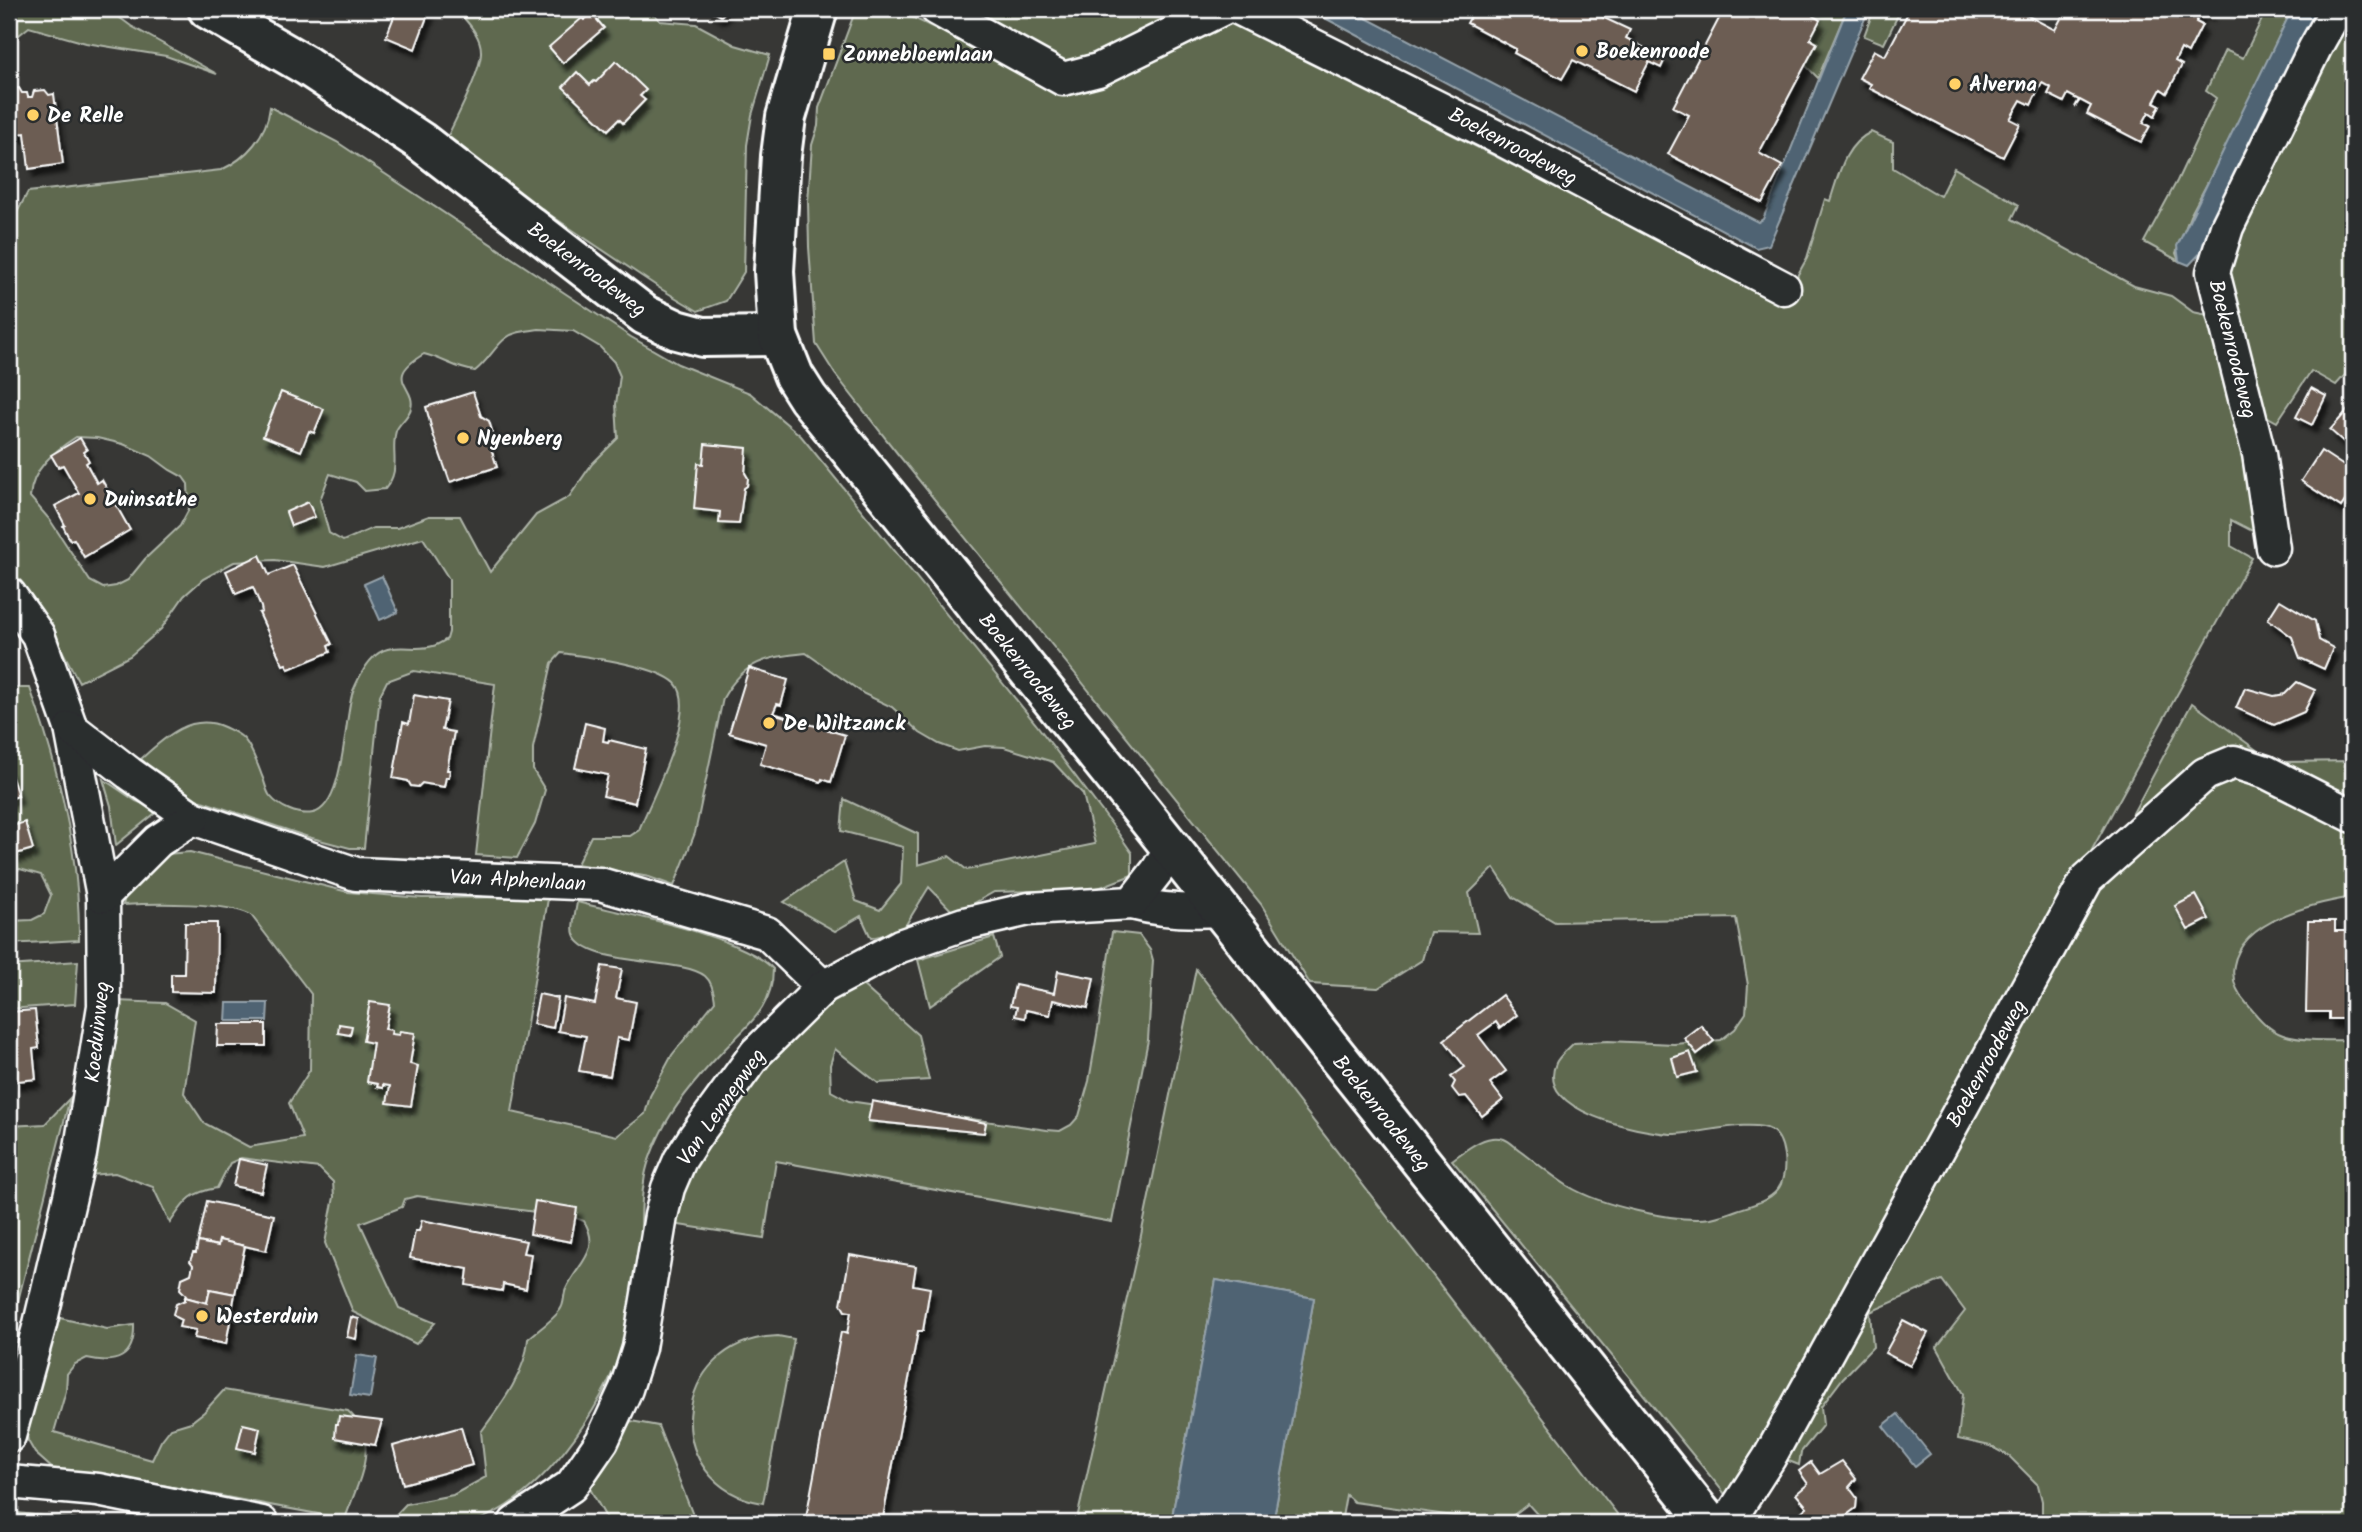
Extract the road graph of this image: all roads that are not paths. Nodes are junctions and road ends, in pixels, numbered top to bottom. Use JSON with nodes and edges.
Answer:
{"nodes":[{"id":1,"x":208,"y":9,"type":"edge"},
{"id":2,"x":818,"y":9,"type":"edge"},
{"id":3,"x":937,"y":9,"type":"edge"},
{"id":4,"x":1222,"y":9,"type":"edge"},
{"id":5,"x":1240,"y":9,"type":"edge"},
{"id":6,"x":2337,"y":9,"type":"edge"},
{"id":7,"x":1784,"y":288,"type":"dead end"},
{"id":8,"x":778,"y":337,"type":"junction"},
{"id":9,"x":2273,"y":548,"type":"dead end"},
{"id":10,"x":9,"y":594,"type":"edge"},
{"id":11,"x":71,"y":728,"type":"junction"},
{"id":12,"x":2353,"y":816,"type":"edge"},
{"id":13,"x":193,"y":818,"type":"junction"},
{"id":14,"x":1171,"y":848,"type":"junction"},
{"id":15,"x":103,"y":896,"type":"junction"},
{"id":16,"x":1132,"y":903,"type":"junction"},
{"id":17,"x":1220,"y":910,"type":"junction"},
{"id":18,"x":823,"y":987,"type":"junction"},
{"id":19,"x":9,"y":1436,"type":"edge"},
{"id":20,"x":9,"y":1482,"type":"edge"},
{"id":21,"x":262,"y":1523,"type":"edge"},
{"id":22,"x":514,"y":1523,"type":"edge"},
{"id":23,"x":1709,"y":1523,"type":"edge"},
{"id":24,"x":1724,"y":1523,"type":"edge"}],
"edges":[{"from":1,"to":8,"type":"main road","name":"Boekenroodeweg"},
{"from":2,"to":8,"type":"main road"},
{"from":3,"to":4,"type":"street"},
{"from":5,"to":7,"type":"street","name":"Boekenroodeweg"},
{"from":6,"to":9,"type":"street","name":"Boekenroodeweg"},
{"from":8,"to":14,"type":"main road","name":"Boekenroodeweg"},
{"from":10,"to":11,"type":"street","name":"Koeduinweg"},
{"from":11,"to":13,"type":"street","name":"Van Alphenlaan"},
{"from":11,"to":15,"type":"street","name":"Koeduinweg"},
{"from":12,"to":24,"type":"street","name":"Boekenroodeweg"},
{"from":13,"to":15,"type":"street"},
{"from":13,"to":18,"type":"street","name":"Van Alphenlaan"},
{"from":14,"to":16,"type":"street"},
{"from":14,"to":17,"type":"main road","name":"Boekenroodeweg"},
{"from":15,"to":19,"type":"street","name":"Koeduinweg"},
{"from":16,"to":17,"type":"street","name":"Van Lennepweg"},
{"from":16,"to":18,"type":"street","name":"Van Lennepweg"},
{"from":17,"to":23,"type":"main road","name":"Boekenroodeweg"},
{"from":18,"to":22,"type":"street","name":"Van Lennepweg"},
{"from":20,"to":21,"type":"street"}]}
